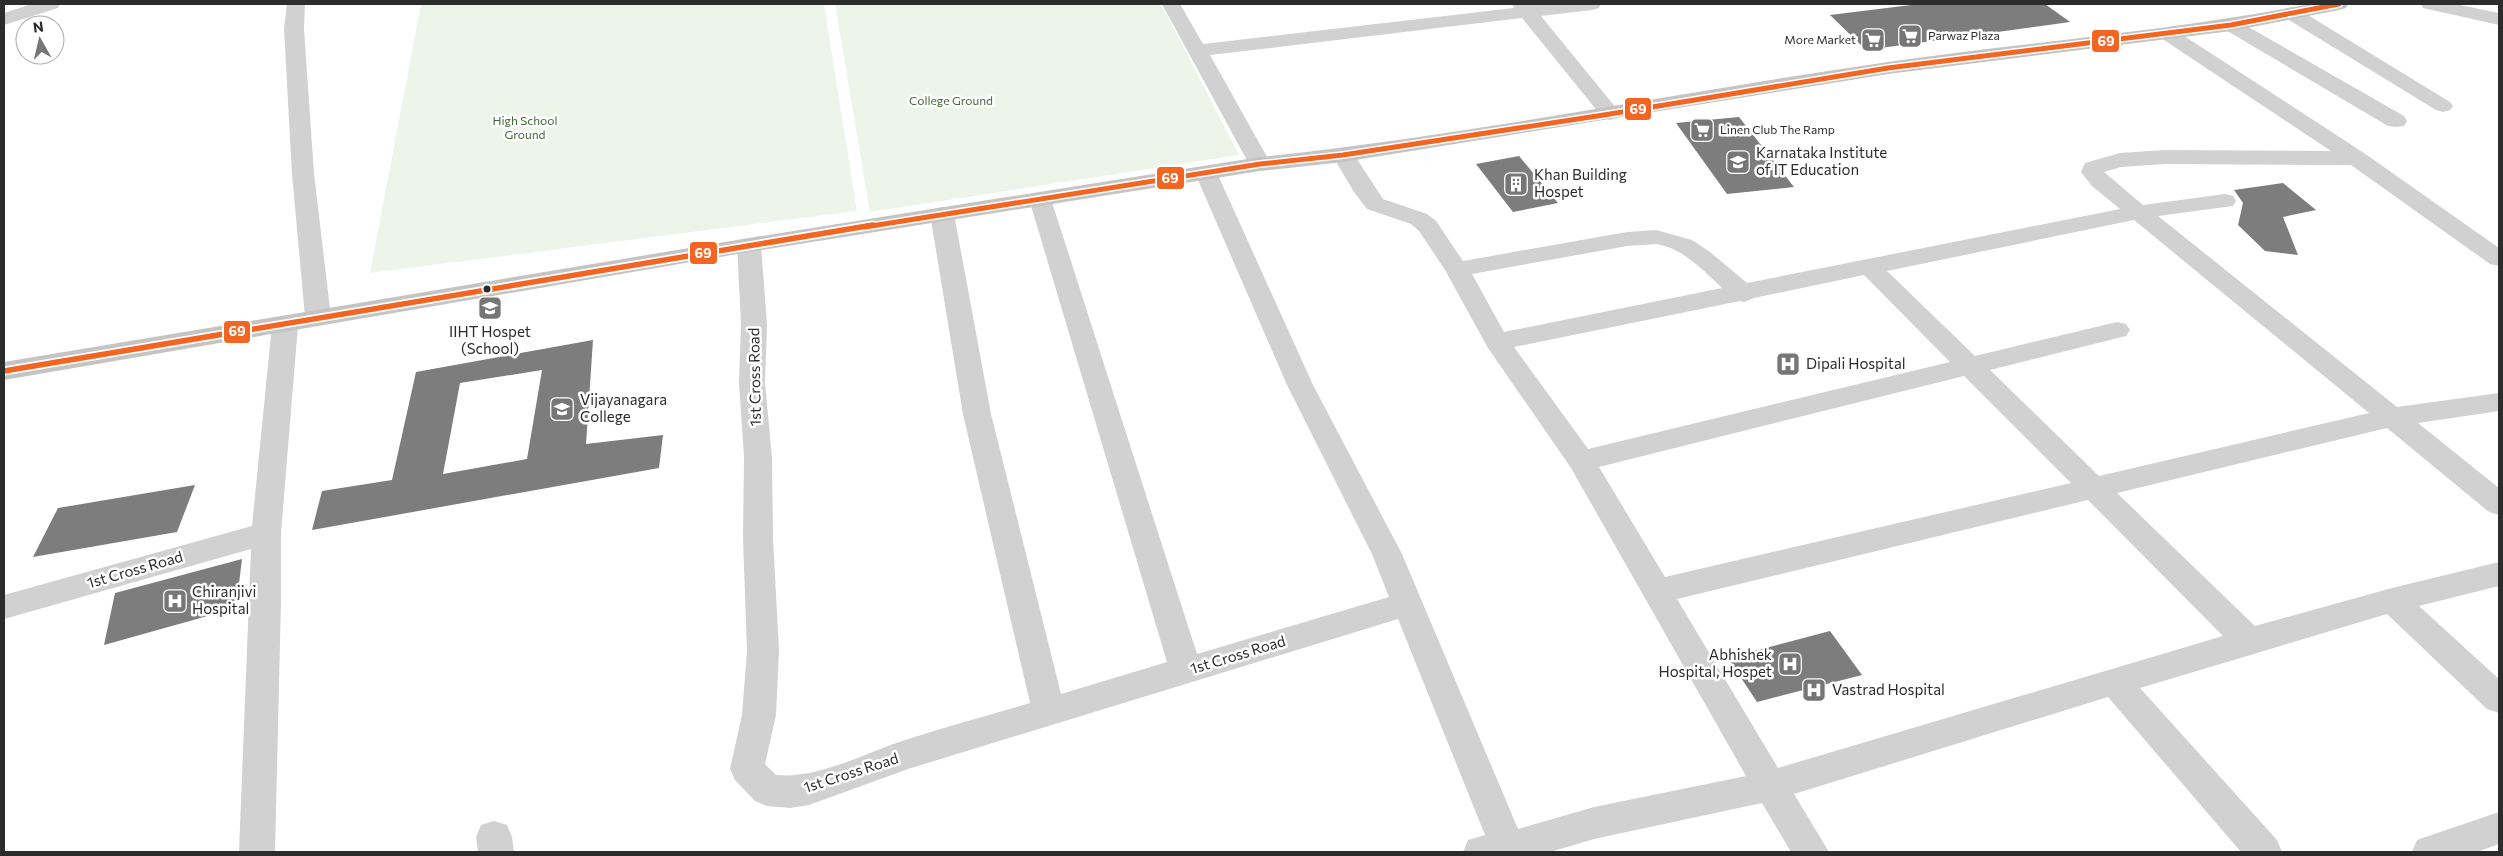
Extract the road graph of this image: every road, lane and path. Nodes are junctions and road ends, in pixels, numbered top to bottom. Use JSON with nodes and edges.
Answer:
{"nodes":[{"id":1,"x":22,"y":4,"type":"edge"},
{"id":2,"x":51,"y":4,"type":"edge"},
{"id":3,"x":296,"y":4,"type":"edge"},
{"id":4,"x":1171,"y":4,"type":"edge"},
{"id":5,"x":1592,"y":4,"type":"edge"},
{"id":6,"x":2339,"y":4,"type":"edge"},
{"id":7,"x":2430,"y":4,"type":"edge"},
{"id":8,"x":1524,"y":8,"type":"edge"},
{"id":9,"x":4,"y":10,"type":"edge"},
{"id":10,"x":2291,"y":13,"type":"junction"},
{"id":11,"x":2490,"y":13,"type":"edge"},
{"id":12,"x":4,"y":19,"type":"edge"},
{"id":13,"x":2232,"y":25,"type":"junction"},
{"id":14,"x":2168,"y":34,"type":"junction"},
{"id":15,"x":1197,"y":51,"type":"junction"},
{"id":16,"x":2442,"y":106,"type":"dead end"},
{"id":17,"x":1610,"y":114,"type":"junction"},
{"id":18,"x":2396,"y":121,"type":"dead end"},
{"id":19,"x":1343,"y":155,"type":"junction"},
{"id":20,"x":2356,"y":158,"type":"junction"},
{"id":21,"x":1260,"y":164,"type":"junction"},
{"id":22,"x":1206,"y":173,"type":"junction"},
{"id":23,"x":1040,"y":199,"type":"junction"},
{"id":24,"x":2225,"y":201,"type":"dead end"},
{"id":25,"x":2140,"y":212,"type":"junction"},
{"id":26,"x":942,"y":214,"type":"junction"},
{"id":27,"x":749,"y":245,"type":"junction"},
{"id":28,"x":2499,"y":258,"type":"edge"},
{"id":29,"x":1868,"y":266,"type":"junction"},
{"id":30,"x":1457,"y":270,"type":"junction"},
{"id":31,"x":1744,"y":294,"type":"junction"},
{"id":32,"x":318,"y":317,"type":"junction"},
{"id":33,"x":285,"y":325,"type":"junction"},
{"id":34,"x":2117,"y":330,"type":"dead end"},
{"id":35,"x":1497,"y":342,"type":"junction"},
{"id":36,"x":1966,"y":365,"type":"junction"},
{"id":37,"x":4,"y":371,"type":"edge"},
{"id":38,"x":2499,"y":402,"type":"edge"},
{"id":39,"x":2394,"y":416,"type":"junction"},
{"id":40,"x":1581,"y":460,"type":"junction"},
{"id":41,"x":2094,"y":489,"type":"junction"},
{"id":42,"x":2499,"y":504,"type":"edge"},
{"id":43,"x":266,"y":533,"type":"junction"},
{"id":44,"x":2499,"y":574,"type":"edge"},
{"id":45,"x":1658,"y":592,"type":"junction"},
{"id":46,"x":2392,"y":600,"type":"junction"},
{"id":47,"x":1408,"y":604,"type":"junction"},
{"id":48,"x":4,"y":607,"type":"edge"},
{"id":49,"x":2249,"y":641,"type":"junction"},
{"id":50,"x":1186,"y":671,"type":"junction"},
{"id":51,"x":2115,"y":682,"type":"junction"},
{"id":52,"x":2499,"y":699,"type":"edge"},
{"id":53,"x":1049,"y":712,"type":"junction"},
{"id":54,"x":1770,"y":786,"type":"junction"},
{"id":55,"x":2495,"y":836,"type":"edge"},
{"id":56,"x":1495,"y":850,"type":"edge"},
{"id":57,"x":257,"y":852,"type":"edge"},
{"id":58,"x":1811,"y":852,"type":"edge"},
{"id":59,"x":2264,"y":852,"type":"edge"},
{"id":60,"x":2430,"y":852,"type":"edge"}],
"edges":[{"from":1,"to":9,"type":"street"},
{"from":2,"to":12,"type":"street"},
{"from":3,"to":32,"type":"street"},
{"from":4,"to":15,"type":"street"},
{"from":5,"to":8,"type":"street"},
{"from":6,"to":10,"type":"main road"},
{"from":7,"to":11,"type":"street"},
{"from":8,"to":15,"type":"street"},
{"from":8,"to":17,"type":"street"},
{"from":10,"to":13,"type":"main road"},
{"from":10,"to":16,"type":"street"},
{"from":13,"to":14,"type":"main road"},
{"from":13,"to":18,"type":"street"},
{"from":14,"to":17,"type":"main road"},
{"from":14,"to":20,"type":"street"},
{"from":15,"to":21,"type":"street"},
{"from":17,"to":19,"type":"main road"},
{"from":19,"to":21,"type":"main road"},
{"from":19,"to":30,"type":"street"},
{"from":20,"to":25,"type":"street"},
{"from":20,"to":28,"type":"street"},
{"from":21,"to":22,"type":"main road"},
{"from":22,"to":23,"type":"main road"},
{"from":22,"to":47,"type":"street"},
{"from":23,"to":26,"type":"main road"},
{"from":23,"to":50,"type":"street"},
{"from":24,"to":25,"type":"street"},
{"from":25,"to":29,"type":"street"},
{"from":25,"to":39,"type":"street"},
{"from":26,"to":27,"type":"main road"},
{"from":26,"to":53,"type":"street"},
{"from":27,"to":32,"type":"main road"},
{"from":27,"to":53,"type":"street","name":"1st Cross Road"},
{"from":29,"to":31,"type":"street"},
{"from":29,"to":36,"type":"street"},
{"from":30,"to":31,"type":"street"},
{"from":30,"to":35,"type":"street"},
{"from":31,"to":35,"type":"street"},
{"from":32,"to":33,"type":"main road"},
{"from":33,"to":37,"type":"main road"},
{"from":33,"to":43,"type":"street"},
{"from":34,"to":36,"type":"street"},
{"from":35,"to":40,"type":"street"},
{"from":36,"to":40,"type":"street"},
{"from":36,"to":41,"type":"street"},
{"from":38,"to":39,"type":"street"},
{"from":39,"to":41,"type":"street"},
{"from":39,"to":42,"type":"street"},
{"from":40,"to":45,"type":"street"},
{"from":41,"to":45,"type":"street"},
{"from":41,"to":49,"type":"street"},
{"from":43,"to":48,"type":"street","name":"1st Cross Road"},
{"from":43,"to":57,"type":"street"},
{"from":44,"to":46,"type":"street"},
{"from":45,"to":54,"type":"street"},
{"from":46,"to":49,"type":"street"},
{"from":46,"to":52,"type":"street"},
{"from":47,"to":50,"type":"street","name":"1st Cross Road"},
{"from":47,"to":56,"type":"street"},
{"from":49,"to":51,"type":"street"},
{"from":50,"to":53,"type":"street","name":"1st Cross Road"},
{"from":51,"to":54,"type":"street"},
{"from":51,"to":59,"type":"street"},
{"from":54,"to":56,"type":"street"},
{"from":54,"to":58,"type":"street"},
{"from":55,"to":60,"type":"street"}]}
